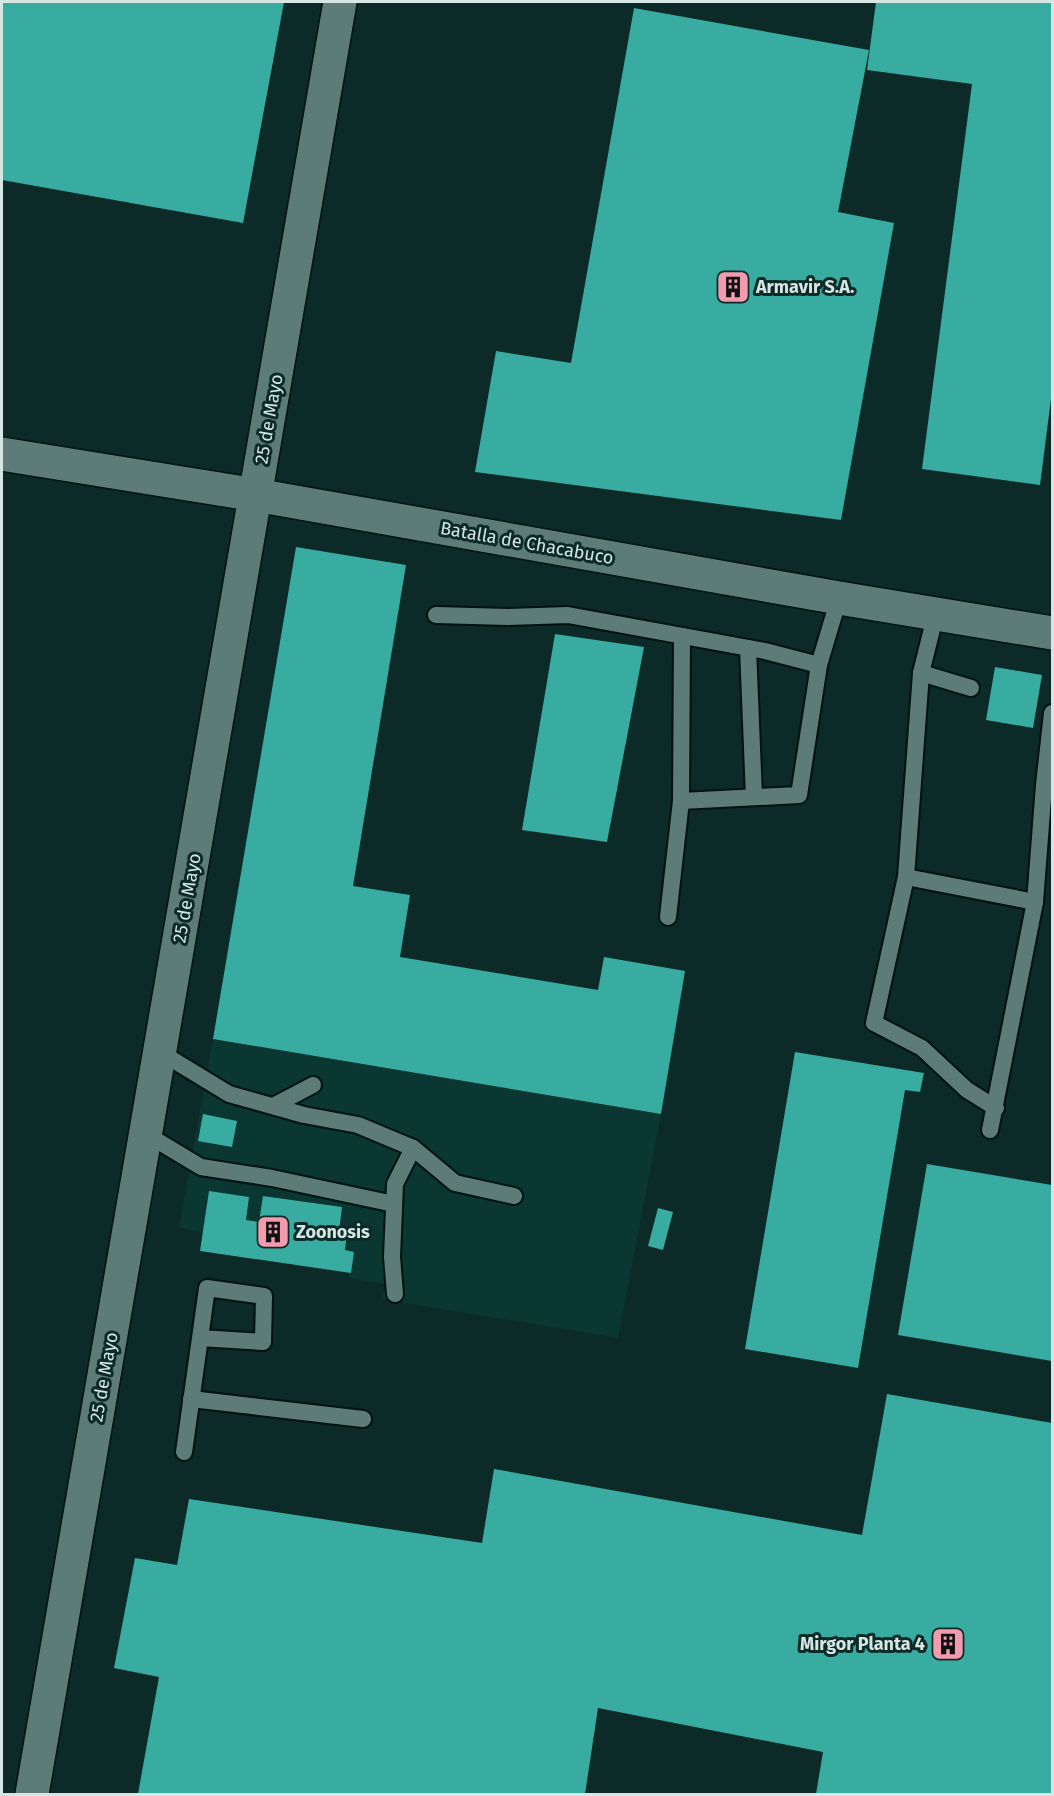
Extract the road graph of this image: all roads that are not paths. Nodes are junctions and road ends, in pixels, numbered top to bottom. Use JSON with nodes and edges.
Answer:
{"nodes":[{"id":1,"x":340,"y":2,"type":"edge"},
{"id":2,"x":2,"y":454,"type":"edge"},
{"id":3,"x":256,"y":495,"type":"junction"},
{"id":4,"x":839,"y":598,"type":"junction"},
{"id":5,"x":936,"y":613,"type":"junction"},
{"id":6,"x":436,"y":615,"type":"dead end"},
{"id":7,"x":1053,"y":633,"type":"edge"},
{"id":8,"x":682,"y":636,"type":"junction"},
{"id":9,"x":748,"y":648,"type":"junction"},
{"id":10,"x":819,"y":665,"type":"junction"},
{"id":11,"x":921,"y":673,"type":"junction"},
{"id":12,"x":971,"y":688,"type":"dead end"},
{"id":13,"x":1053,"y":712,"type":"edge"},
{"id":14,"x":754,"y":797,"type":"junction"},
{"id":15,"x":681,"y":801,"type":"junction"},
{"id":16,"x":906,"y":877,"type":"junction"},
{"id":17,"x":1035,"y":902,"type":"junction"},
{"id":18,"x":669,"y":917,"type":"dead end"},
{"id":19,"x":160,"y":1052,"type":"junction"},
{"id":20,"x":313,"y":1085,"type":"dead end"},
{"id":21,"x":273,"y":1106,"type":"junction"},
{"id":22,"x":996,"y":1108,"type":"junction"},
{"id":23,"x":990,"y":1130,"type":"dead end"},
{"id":24,"x":146,"y":1134,"type":"junction"},
{"id":25,"x":413,"y":1148,"type":"junction"},
{"id":26,"x":514,"y":1196,"type":"dead end"},
{"id":27,"x":394,"y":1204,"type":"junction"},
{"id":28,"x":395,"y":1294,"type":"dead end"},
{"id":29,"x":200,"y":1338,"type":"junction"},
{"id":30,"x":191,"y":1399,"type":"junction"},
{"id":31,"x":363,"y":1419,"type":"dead end"},
{"id":32,"x":184,"y":1452,"type":"dead end"},
{"id":33,"x":32,"y":1794,"type":"edge"}],
"edges":[{"from":1,"to":3,"type":"street","name":"25 de Mayo"},
{"from":2,"to":3,"type":"street","name":"Batalla de Chacabuco"},
{"from":3,"to":4,"type":"street","name":"Batalla de Chacabuco"},
{"from":3,"to":19,"type":"street","name":"25 de Mayo"},
{"from":4,"to":5,"type":"street","name":"Batalla de Chacabuco"},
{"from":4,"to":10,"type":"lane"},
{"from":5,"to":7,"type":"street","name":"Batalla de Chacabuco"},
{"from":5,"to":11,"type":"lane"},
{"from":6,"to":8,"type":"lane"},
{"from":8,"to":9,"type":"lane"},
{"from":8,"to":15,"type":"lane"},
{"from":9,"to":10,"type":"lane"},
{"from":9,"to":14,"type":"lane"},
{"from":10,"to":14,"type":"lane"},
{"from":11,"to":12,"type":"lane"},
{"from":11,"to":16,"type":"lane"},
{"from":13,"to":17,"type":"lane"},
{"from":14,"to":15,"type":"lane"},
{"from":15,"to":18,"type":"lane"},
{"from":16,"to":17,"type":"lane"},
{"from":16,"to":22,"type":"lane"},
{"from":17,"to":22,"type":"lane"},
{"from":19,"to":21,"type":"lane"},
{"from":19,"to":24,"type":"street","name":"25 de Mayo"},
{"from":20,"to":21,"type":"lane"},
{"from":21,"to":25,"type":"lane"},
{"from":22,"to":23,"type":"lane"},
{"from":24,"to":27,"type":"lane"},
{"from":24,"to":33,"type":"street","name":"25 de Mayo"},
{"from":25,"to":26,"type":"lane"},
{"from":25,"to":27,"type":"lane"},
{"from":27,"to":28,"type":"lane"},
{"from":29,"to":29,"type":"lane"},
{"from":29,"to":30,"type":"lane"},
{"from":30,"to":31,"type":"lane"},
{"from":30,"to":32,"type":"lane"}]}
